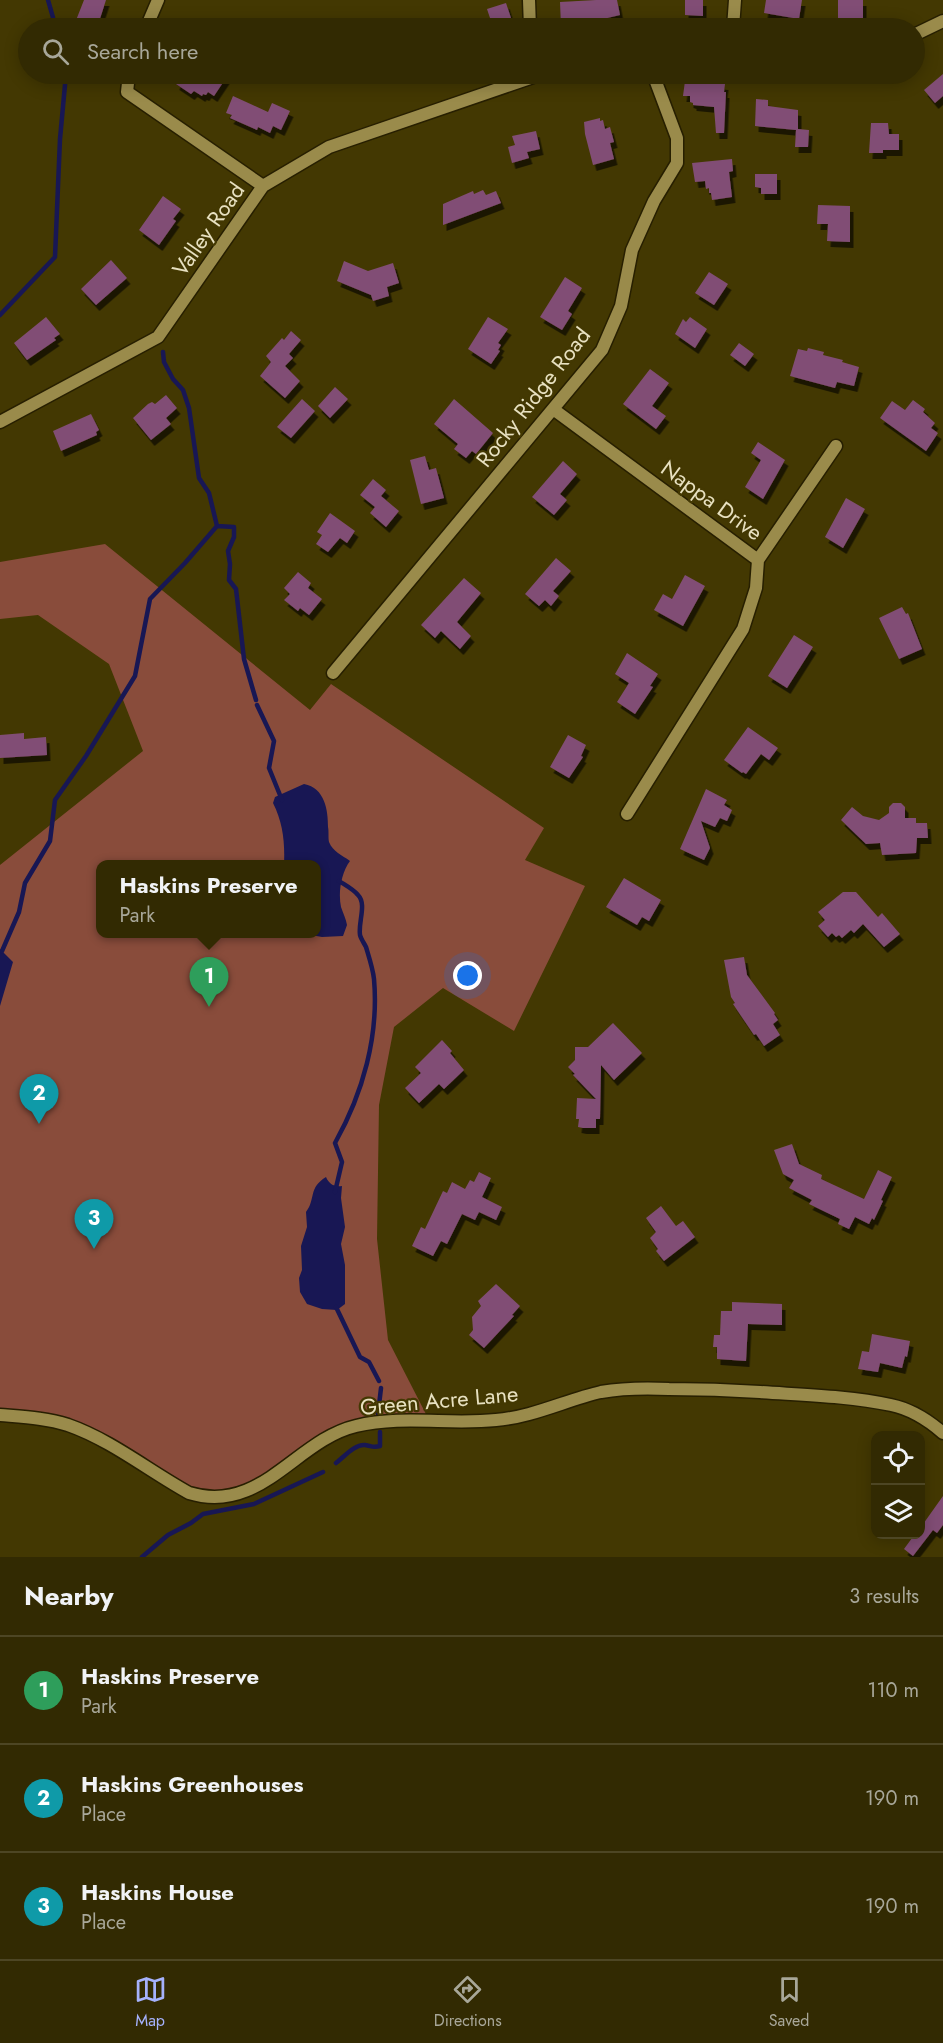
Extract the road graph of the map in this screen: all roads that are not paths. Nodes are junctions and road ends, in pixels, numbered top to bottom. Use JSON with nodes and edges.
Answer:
{"nodes":[{"id":1,"x":158,"y":0,"type":"edge"},
{"id":2,"x":529,"y":0,"type":"edge"},
{"id":3,"x":735,"y":0,"type":"edge"},
{"id":4,"x":150,"y":18,"type":"edge"},
{"id":5,"x":530,"y":18,"type":"edge"},
{"id":6,"x":734,"y":18,"type":"edge"},
{"id":7,"x":943,"y":21,"type":"edge"},
{"id":8,"x":925,"y":30,"type":"edge"},
{"id":9,"x":128,"y":84,"type":"edge"},
{"id":10,"x":509,"y":84,"type":"edge"},
{"id":11,"x":657,"y":84,"type":"edge"},
{"id":12,"x":263,"y":186,"type":"junction"},
{"id":13,"x":553,"y":409,"type":"junction"},
{"id":14,"x":0,"y":422,"type":"edge"},
{"id":15,"x":836,"y":446,"type":"dead end"},
{"id":16,"x":758,"y":560,"type":"junction"},
{"id":17,"x":333,"y":673,"type":"dead end"},
{"id":18,"x":627,"y":814,"type":"dead end"},
{"id":19,"x":0,"y":1415,"type":"edge"},
{"id":20,"x":943,"y":1432,"type":"edge"}],
"edges":[{"from":1,"to":4,"type":"street"},
{"from":2,"to":5,"type":"street"},
{"from":3,"to":6,"type":"street"},
{"from":7,"to":8,"type":"street"},
{"from":9,"to":12,"type":"street"},
{"from":10,"to":12,"type":"street","name":"Valley Road"},
{"from":11,"to":13,"type":"street","name":"Rocky Ridge Road"},
{"from":12,"to":14,"type":"street","name":"Valley Road"},
{"from":13,"to":16,"type":"street","name":"Nappa Drive"},
{"from":13,"to":17,"type":"street","name":"Rocky Ridge Road"},
{"from":15,"to":16,"type":"street"},
{"from":16,"to":18,"type":"street","name":"Nappa Drive"},
{"from":19,"to":20,"type":"street","name":"Green Acre Lane"}]}
